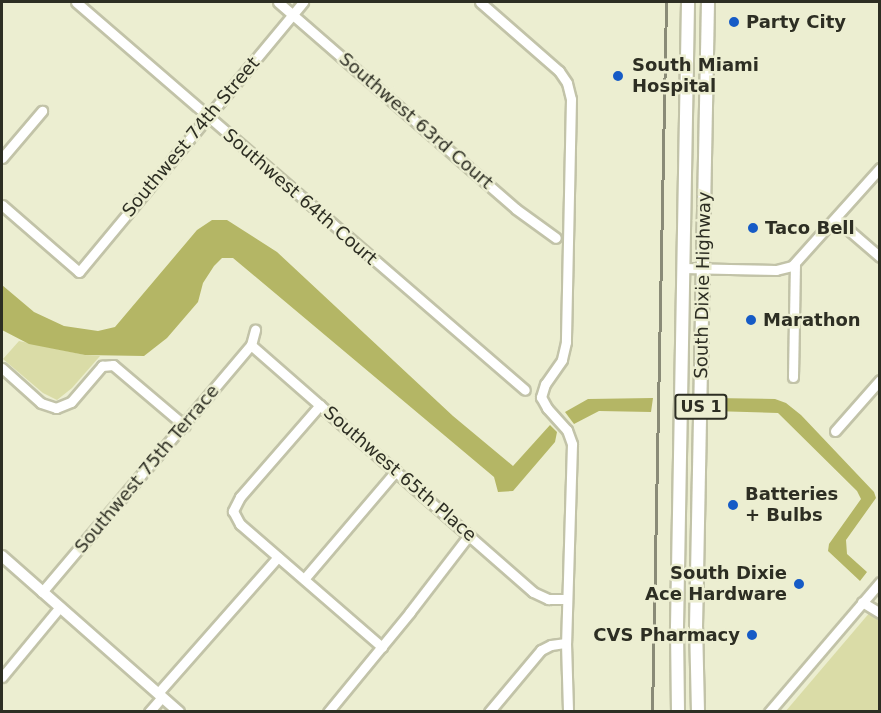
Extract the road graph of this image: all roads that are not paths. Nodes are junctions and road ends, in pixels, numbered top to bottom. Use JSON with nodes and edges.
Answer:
{"nodes":[{"id":1,"x":76,"y":2,"type":"edge"},
{"id":2,"x":278,"y":2,"type":"edge"},
{"id":3,"x":303,"y":2,"type":"edge"},
{"id":4,"x":480,"y":2,"type":"edge"},
{"id":5,"x":688,"y":2,"type":"edge"},
{"id":6,"x":708,"y":2,"type":"edge"},
{"id":7,"x":292,"y":14,"type":"junction"},
{"id":8,"x":42,"y":111,"type":"dead end"},
{"id":9,"x":207,"y":116,"type":"junction"},
{"id":10,"x":2,"y":158,"type":"edge"},
{"id":11,"x":879,"y":168,"type":"edge"},
{"id":12,"x":2,"y":205,"type":"edge"},
{"id":13,"x":836,"y":219,"type":"junction"},
{"id":14,"x":556,"y":238,"type":"dead end"},
{"id":15,"x":879,"y":257,"type":"edge"},
{"id":16,"x":795,"y":264,"type":"junction"},
{"id":17,"x":704,"y":267,"type":"junction"},
{"id":18,"x":683,"y":268,"type":"junction"},
{"id":19,"x":255,"y":330,"type":"dead end"},
{"id":20,"x":251,"y":345,"type":"junction"},
{"id":21,"x":2,"y":368,"type":"edge"},
{"id":22,"x":793,"y":377,"type":"dead end"},
{"id":23,"x":879,"y":380,"type":"edge"},
{"id":24,"x":525,"y":390,"type":"dead end"},
{"id":25,"x":320,"y":405,"type":"junction"},
{"id":26,"x":184,"y":426,"type":"junction"},
{"id":27,"x":835,"y":431,"type":"dead end"},
{"id":28,"x":396,"y":471,"type":"junction"},
{"id":29,"x":681,"y":485,"type":"junction"},
{"id":30,"x":469,"y":535,"type":"junction"},
{"id":31,"x":698,"y":548,"type":"junction"},
{"id":32,"x":2,"y":556,"type":"edge"},
{"id":33,"x":278,"y":557,"type":"junction"},
{"id":34,"x":304,"y":579,"type":"junction"},
{"id":35,"x":879,"y":582,"type":"edge"},
{"id":36,"x":42,"y":592,"type":"junction"},
{"id":37,"x":567,"y":599,"type":"junction"},
{"id":38,"x":862,"y":602,"type":"junction"},
{"id":39,"x":60,"y":608,"type":"junction"},
{"id":40,"x":879,"y":613,"type":"edge"},
{"id":41,"x":566,"y":643,"type":"junction"},
{"id":42,"x":382,"y":647,"type":"junction"},
{"id":43,"x":2,"y":677,"type":"edge"},
{"id":44,"x":160,"y":695,"type":"junction"},
{"id":45,"x":149,"y":711,"type":"edge"},
{"id":46,"x":179,"y":711,"type":"edge"},
{"id":47,"x":328,"y":711,"type":"edge"},
{"id":48,"x":489,"y":711,"type":"edge"},
{"id":49,"x":568,"y":711,"type":"edge"},
{"id":50,"x":678,"y":711,"type":"edge"},
{"id":51,"x":698,"y":711,"type":"edge"},
{"id":52,"x":769,"y":711,"type":"edge"}],
"edges":[{"from":1,"to":9,"type":"street","name":"Southwest 64th Court"},
{"from":2,"to":7,"type":"street","name":"Southwest 63rd Court"},
{"from":3,"to":7,"type":"street","name":"Southwest 74th Street"},
{"from":4,"to":37,"type":"street"},
{"from":5,"to":18,"type":"highway","name":"South Dixie Highway","number":"US 1"},
{"from":6,"to":17,"type":"highway","name":"South Dixie Highway","number":"US 1"},
{"from":7,"to":9,"type":"street","name":"Southwest 74th Street"},
{"from":7,"to":14,"type":"street","name":"Southwest 63rd Court"},
{"from":8,"to":10,"type":"street"},
{"from":9,"to":12,"type":"street","name":"Southwest 74th Street"},
{"from":9,"to":24,"type":"street","name":"Southwest 64th Court"},
{"from":11,"to":13,"type":"street"},
{"from":13,"to":15,"type":"street"},
{"from":13,"to":16,"type":"street"},
{"from":16,"to":17,"type":"street"},
{"from":16,"to":22,"type":"street"},
{"from":17,"to":18,"type":"street"},
{"from":17,"to":31,"type":"highway","name":"South Dixie Highway","number":"US 1"},
{"from":18,"to":29,"type":"highway","name":"South Dixie Highway","number":"US 1"},
{"from":19,"to":20,"type":"street"},
{"from":20,"to":25,"type":"street","name":"Southwest 65th Place"},
{"from":20,"to":26,"type":"street","name":"Southwest 75th Terrace"},
{"from":21,"to":26,"type":"street"},
{"from":23,"to":27,"type":"street"},
{"from":25,"to":28,"type":"street","name":"Southwest 65th Place"},
{"from":25,"to":33,"type":"street"},
{"from":26,"to":36,"type":"street","name":"Southwest 75th Terrace"},
{"from":28,"to":30,"type":"street","name":"Southwest 65th Place"},
{"from":28,"to":34,"type":"street"},
{"from":29,"to":31,"type":"highway"},
{"from":29,"to":50,"type":"highway","name":"South Dixie Highway","number":"US 1"},
{"from":30,"to":37,"type":"street","name":"Southwest 65th Place"},
{"from":30,"to":42,"type":"street"},
{"from":31,"to":51,"type":"highway","name":"South Dixie Highway","number":"US 1"},
{"from":32,"to":36,"type":"main road"},
{"from":33,"to":34,"type":"street"},
{"from":33,"to":44,"type":"street"},
{"from":34,"to":42,"type":"street"},
{"from":35,"to":38,"type":"street"},
{"from":36,"to":39,"type":"main road"},
{"from":37,"to":41,"type":"street"},
{"from":38,"to":40,"type":"street"},
{"from":38,"to":52,"type":"street"},
{"from":39,"to":43,"type":"street"},
{"from":39,"to":44,"type":"main road"},
{"from":41,"to":48,"type":"street"},
{"from":41,"to":49,"type":"street"},
{"from":42,"to":47,"type":"street"},
{"from":44,"to":45,"type":"street"},
{"from":44,"to":46,"type":"main road"}]}
